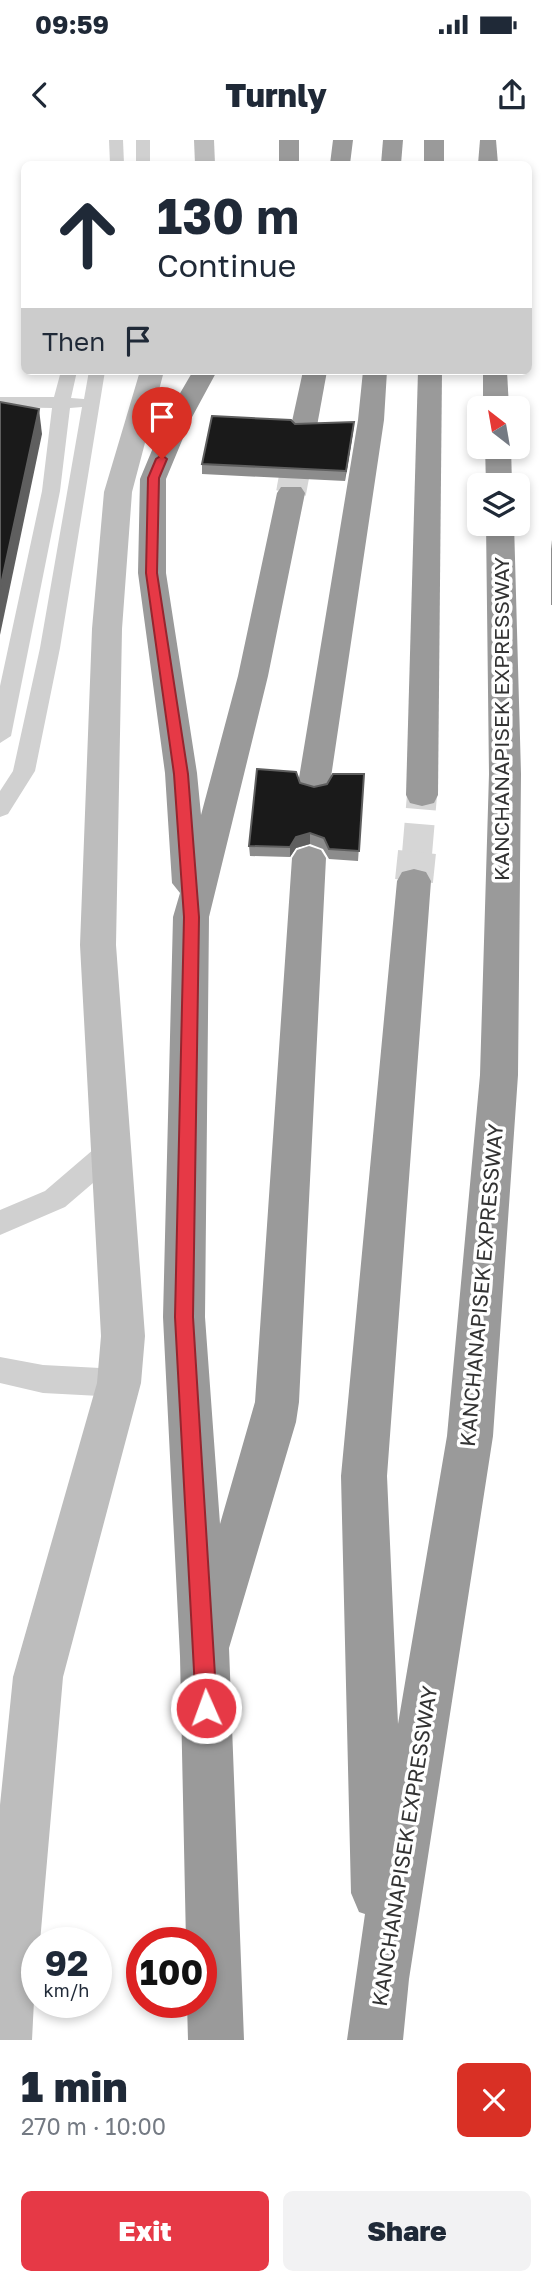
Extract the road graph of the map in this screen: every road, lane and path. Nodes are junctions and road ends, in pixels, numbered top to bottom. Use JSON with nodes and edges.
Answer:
{"nodes":[{"id":1,"x":116,"y":140,"type":"edge"},
{"id":2,"x":143,"y":140,"type":"edge"},
{"id":3,"x":204,"y":140,"type":"edge"},
{"id":4,"x":289,"y":140,"type":"edge"},
{"id":5,"x":343,"y":140,"type":"edge"},
{"id":6,"x":434,"y":140,"type":"edge"},
{"id":7,"x":488,"y":143,"type":"dead end"},
{"id":8,"x":117,"y":161,"type":"edge"},
{"id":9,"x":143,"y":161,"type":"edge"},
{"id":10,"x":205,"y":161,"type":"edge"},
{"id":11,"x":289,"y":161,"type":"edge"},
{"id":12,"x":340,"y":161,"type":"edge"},
{"id":13,"x":434,"y":161,"type":"edge"},
{"id":14,"x":488,"y":161,"type":"edge"},
{"id":15,"x":68,"y":375,"type":"edge"},
{"id":16,"x":96,"y":375,"type":"edge"},
{"id":17,"x":151,"y":375,"type":"edge"},
{"id":18,"x":203,"y":375,"type":"edge"},
{"id":19,"x":314,"y":375,"type":"edge"},
{"id":20,"x":375,"y":375,"type":"edge"},
{"id":21,"x":430,"y":375,"type":"edge"},
{"id":22,"x":495,"y":375,"type":"edge"},
{"id":23,"x":496,"y":396,"type":"edge"},
{"id":24,"x":62,"y":401,"type":"junction"},
{"id":25,"x":0,"y":402,"type":"edge"},
{"id":26,"x":89,"y":404,"type":"junction"},
{"id":27,"x":304,"y":426,"type":"tunnel mouth"},
{"id":28,"x":291,"y":494,"type":"tunnel mouth"},
{"id":29,"x":500,"y":536,"type":"edge"},
{"id":30,"x":0,"y":736,"type":"edge"},
{"id":31,"x":314,"y":784,"type":"edge"},
{"id":32,"x":422,"y":795,"type":"tunnel mouth"},
{"id":33,"x":0,"y":809,"type":"edge"},
{"id":34,"x":309,"y":858,"type":"dead end"},
{"id":35,"x":414,"y":881,"type":"tunnel mouth"},
{"id":36,"x":191,"y":917,"type":"junction"},
{"id":37,"x":111,"y":1152,"type":"junction"},
{"id":38,"x":0,"y":1223,"type":"edge"},
{"id":39,"x":0,"y":1370,"type":"edge"},
{"id":40,"x":119,"y":1383,"type":"junction"},
{"id":41,"x":205,"y":1656,"type":"junction"},
{"id":42,"x":381,"y":1979,"type":"junction"},
{"id":43,"x":4,"y":2040,"type":"edge"},
{"id":44,"x":216,"y":2040,"type":"edge"},
{"id":45,"x":375,"y":2040,"type":"edge"}],
"edges":[{"from":1,"to":8,"type":"lane"},
{"from":2,"to":9,"type":"lane"},
{"from":3,"to":10,"type":"main road"},
{"from":4,"to":11,"type":"highway"},
{"from":5,"to":12,"type":"highway"},
{"from":6,"to":13,"type":"highway"},
{"from":7,"to":14,"type":"highway"},
{"from":15,"to":24,"type":"lane"},
{"from":16,"to":26,"type":"lane"},
{"from":17,"to":37,"type":"main road"},
{"from":18,"to":36,"type":"highway"},
{"from":19,"to":27,"type":"highway"},
{"from":20,"to":31,"type":"highway"},
{"from":21,"to":32,"type":"highway"},
{"from":22,"to":23,"type":"highway"},
{"from":24,"to":25,"type":"lane"},
{"from":24,"to":26,"type":"lane"},
{"from":24,"to":30,"type":"lane"},
{"from":26,"to":33,"type":"lane"},
{"from":28,"to":36,"type":"highway"},
{"from":29,"to":42,"type":"highway","name":"KANCHANAPISEK EXPRESSWAY"},
{"from":34,"to":41,"type":"highway"},
{"from":35,"to":42,"type":"highway"},
{"from":36,"to":41,"type":"highway"},
{"from":37,"to":38,"type":"lane"},
{"from":37,"to":40,"type":"main road"},
{"from":39,"to":40,"type":"lane"},
{"from":40,"to":43,"type":"main road"},
{"from":41,"to":44,"type":"highway"},
{"from":42,"to":45,"type":"highway","name":"KANCHANAPISEK EXPRESSWAY"}]}
